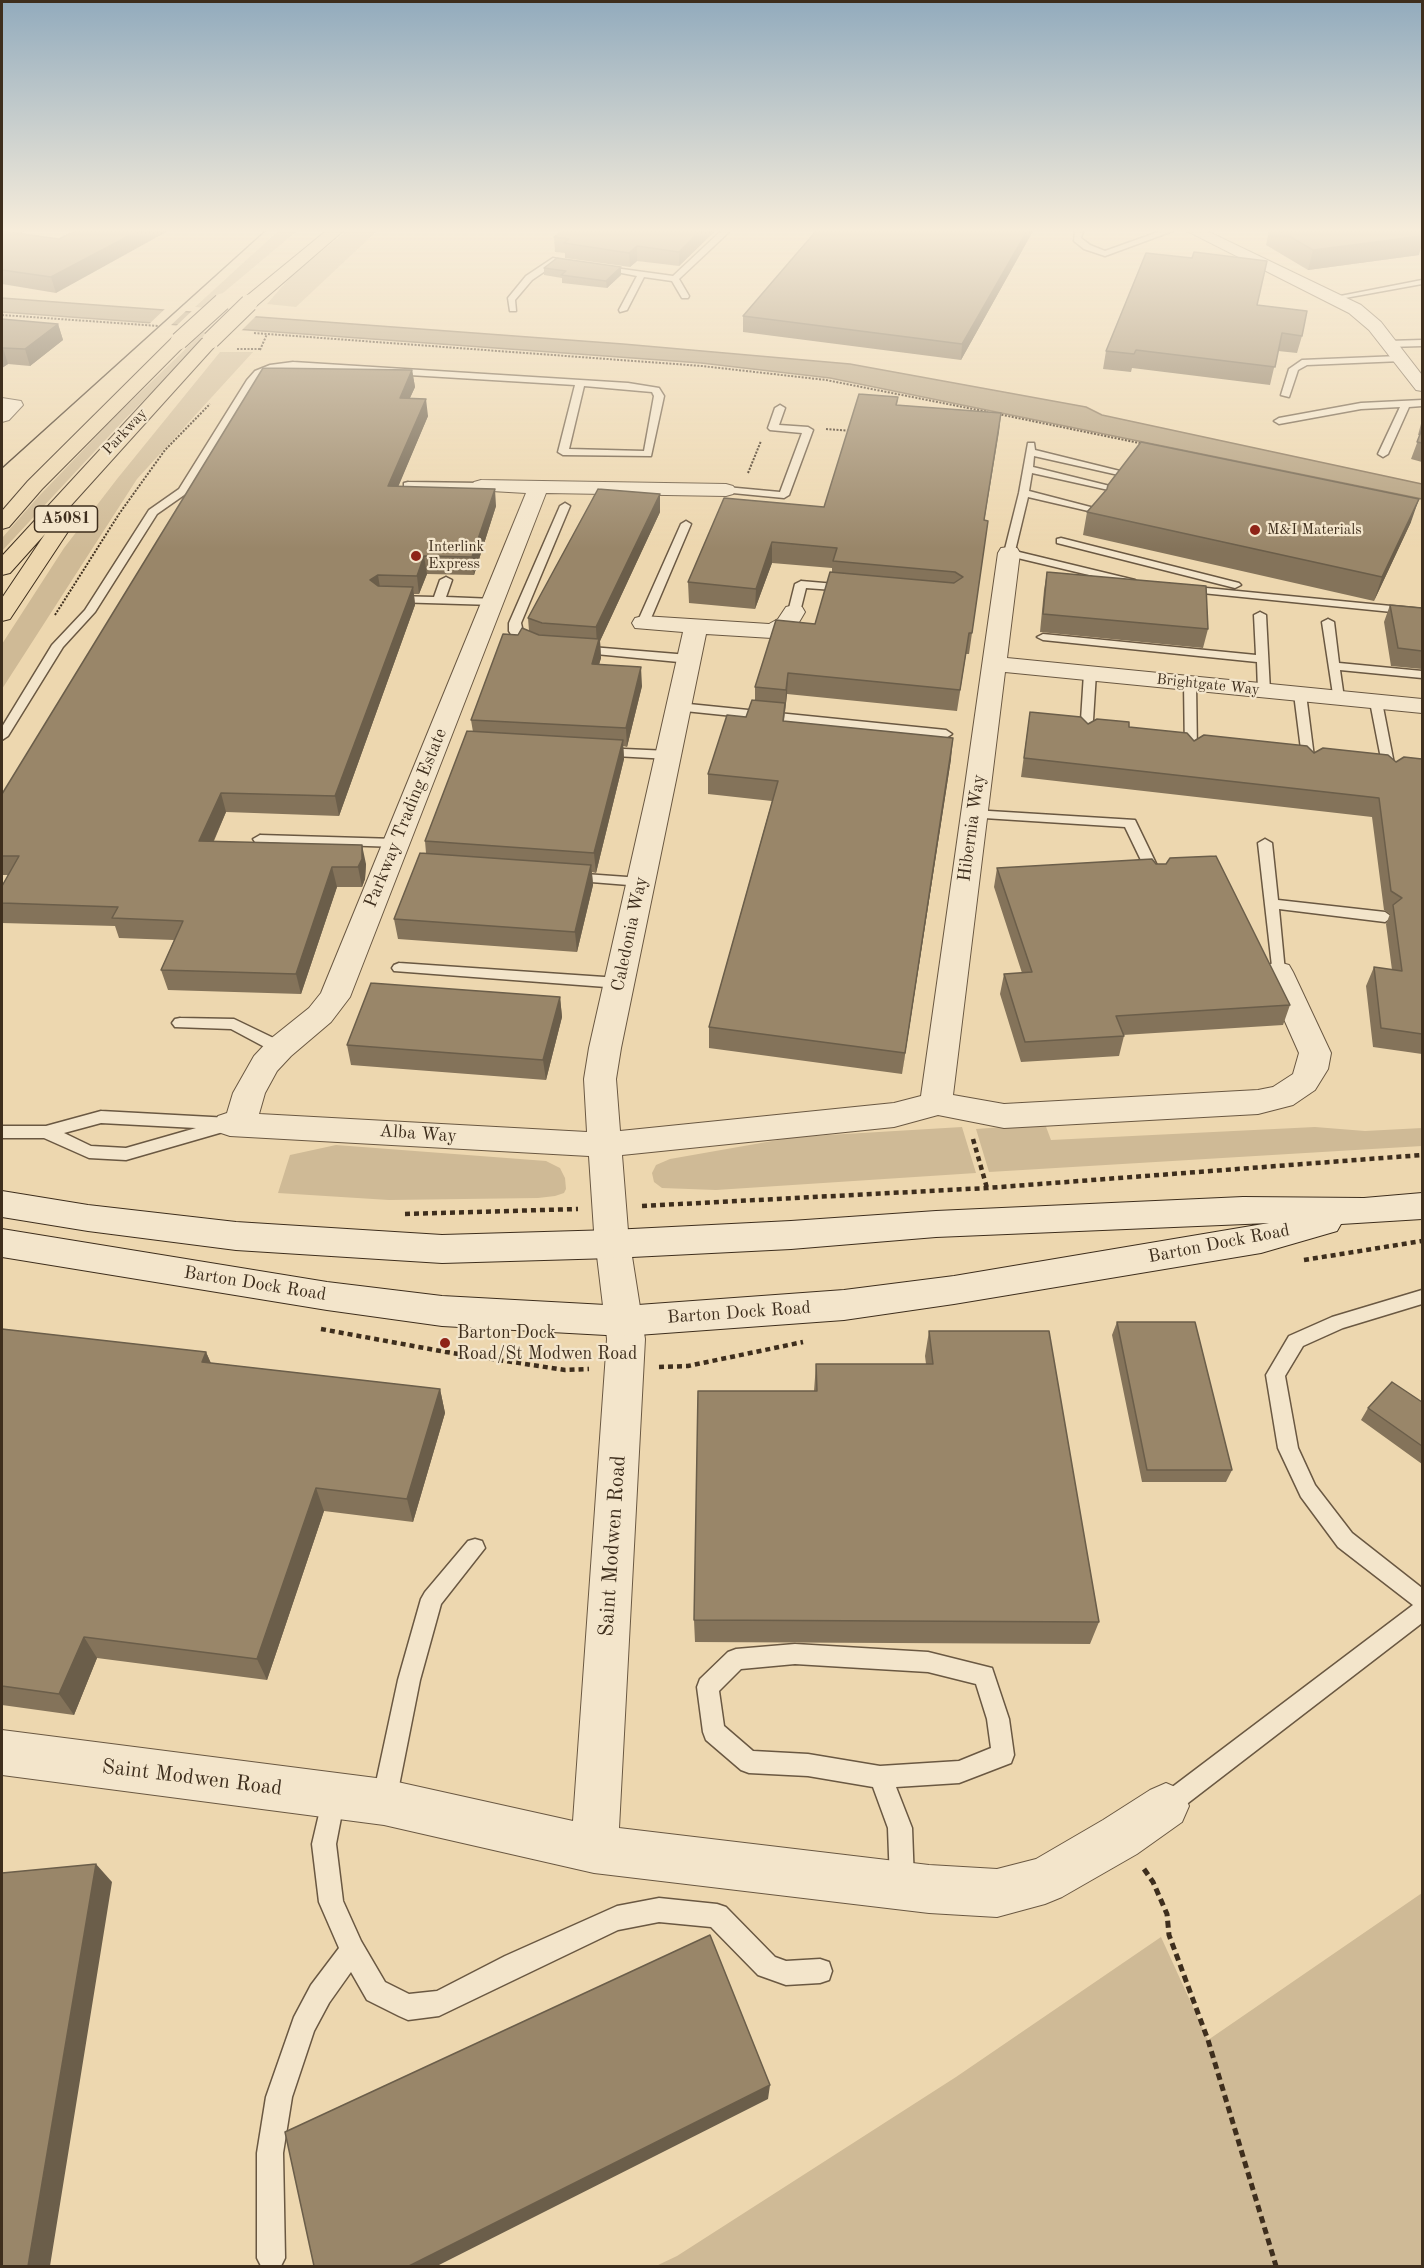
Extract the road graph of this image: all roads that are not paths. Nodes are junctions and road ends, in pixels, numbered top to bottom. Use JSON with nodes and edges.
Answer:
{"nodes":[{"id":1,"x":185,"y":337,"type":"edge"},
{"id":2,"x":213,"y":337,"type":"edge"},
{"id":3,"x":1382,"y":337,"type":"edge"},
{"id":4,"x":1422,"y":343,"type":"edge"},
{"id":5,"x":1388,"y":344,"type":"junction"},
{"id":6,"x":1399,"y":359,"type":"junction"},
{"id":7,"x":580,"y":383,"type":"junction"},
{"id":8,"x":1422,"y":386,"type":"edge"},
{"id":9,"x":1286,"y":395,"type":"dead end"},
{"id":10,"x":1422,"y":403,"type":"edge"},
{"id":11,"x":2,"y":404,"type":"edge"},
{"id":12,"x":1406,"y":404,"type":"junction"},
{"id":13,"x":780,"y":408,"type":"dead end"},
{"id":14,"x":2,"y":416,"type":"edge"},
{"id":15,"x":1279,"y":421,"type":"dead end"},
{"id":16,"x":132,"y":425,"type":"junction"},
{"id":17,"x":1383,"y":454,"type":"dead end"},
{"id":18,"x":1028,"y":469,"type":"junction"},
{"id":19,"x":1123,"y":473,"type":"edge"},
{"id":20,"x":35,"y":484,"type":"junction"},
{"id":21,"x":408,"y":485,"type":"edge"},
{"id":22,"x":481,"y":486,"type":"joint"},
{"id":23,"x":538,"y":487,"type":"junction"},
{"id":24,"x":1113,"y":488,"type":"edge"},
{"id":25,"x":726,"y":490,"type":"joint"},
{"id":26,"x":1024,"y":493,"type":"junction"},
{"id":27,"x":565,"y":506,"type":"dead end"},
{"id":28,"x":1097,"y":510,"type":"edge"},
{"id":29,"x":2,"y":516,"type":"edge"},
{"id":30,"x":2,"y":523,"type":"edge"},
{"id":31,"x":686,"y":524,"type":"dead end"},
{"id":32,"x":1061,"y":541,"type":"dead end"},
{"id":33,"x":1009,"y":554,"type":"junction"},
{"id":34,"x":2,"y":568,"type":"edge"},
{"id":35,"x":446,"y":580,"type":"edge"},
{"id":36,"x":1141,"y":585,"type":"edge"},
{"id":37,"x":1175,"y":588,"type":"edge"},
{"id":38,"x":859,"y":590,"type":"edge"},
{"id":39,"x":381,"y":599,"type":"edge"},
{"id":40,"x":1288,"y":599,"type":"junction"},
{"id":41,"x":439,"y":600,"type":"junction"},
{"id":42,"x":494,"y":602,"type":"junction"},
{"id":43,"x":794,"y":612,"type":"joint"},
{"id":44,"x":1422,"y":612,"type":"edge"},
{"id":45,"x":2,"y":614,"type":"edge"},
{"id":46,"x":1260,"y":615,"type":"dead end"},
{"id":47,"x":1328,"y":622,"type":"dead end"},
{"id":48,"x":643,"y":623,"type":"joint"},
{"id":49,"x":696,"y":627,"type":"junction"},
{"id":50,"x":1043,"y":637,"type":"edge"},
{"id":51,"x":689,"y":659,"type":"junction"},
{"id":52,"x":1262,"y":659,"type":"junction"},
{"id":53,"x":994,"y":664,"type":"junction"},
{"id":54,"x":1334,"y":666,"type":"junction"},
{"id":55,"x":1090,"y":673,"type":"junction"},
{"id":56,"x":1422,"y":675,"type":"edge"},
{"id":57,"x":1190,"y":683,"type":"junction"},
{"id":58,"x":1264,"y":691,"type":"junction"},
{"id":59,"x":1300,"y":694,"type":"junction"},
{"id":60,"x":1338,"y":698,"type":"junction"},
{"id":61,"x":1376,"y":702,"type":"junction"},
{"id":62,"x":679,"y":706,"type":"junction"},
{"id":63,"x":1422,"y":706,"type":"edge"},
{"id":64,"x":946,"y":734,"type":"dead end"},
{"id":65,"x":2,"y":735,"type":"edge"},
{"id":66,"x":1086,"y":736,"type":"edge"},
{"id":67,"x":587,"y":751,"type":"edge"},
{"id":68,"x":1191,"y":753,"type":"edge"},
{"id":69,"x":669,"y":755,"type":"junction"},
{"id":70,"x":1309,"y":765,"type":"edge"},
{"id":71,"x":1390,"y":774,"type":"edge"},
{"id":72,"x":974,"y":814,"type":"junction"},
{"id":73,"x":261,"y":839,"type":"dead end"},
{"id":74,"x":396,"y":843,"type":"junction"},
{"id":75,"x":1265,"y":843,"type":"dead end"},
{"id":76,"x":558,"y":876,"type":"edge"},
{"id":77,"x":1156,"y":878,"type":"edge"},
{"id":78,"x":641,"y":882,"type":"junction"},
{"id":79,"x":1271,"y":904,"type":"junction"},
{"id":80,"x":1385,"y":917,"type":"dead end"},
{"id":81,"x":399,"y":968,"type":"dead end"},
{"id":82,"x":1278,"y":972,"type":"joint"},
{"id":83,"x":619,"y":983,"type":"junction"},
{"id":84,"x":180,"y":1023,"type":"dead end"},
{"id":85,"x":280,"y":1048,"type":"junction"},
{"id":86,"x":936,"y":1103,"type":"junction"},
{"id":87,"x":235,"y":1124,"type":"junction"},
{"id":88,"x":2,"y":1132,"type":"edge"},
{"id":89,"x":46,"y":1132,"type":"junction"},
{"id":90,"x":605,"y":1143,"type":"junction"},
{"id":91,"x":2,"y":1204,"type":"edge"},
{"id":92,"x":1422,"y":1206,"type":"edge"},
{"id":93,"x":1364,"y":1211,"type":"junction"},
{"id":94,"x":2,"y":1243,"type":"edge"},
{"id":95,"x":612,"y":1244,"type":"junction"},
{"id":96,"x":1422,"y":1297,"type":"edge"},
{"id":97,"x":624,"y":1321,"type":"junction"},
{"id":98,"x":475,"y":1548,"type":"dead end"},
{"id":99,"x":1422,"y":1600,"type":"edge"},
{"id":100,"x":1422,"y":1611,"type":"edge"},
{"id":101,"x":2,"y":1753,"type":"edge"},
{"id":102,"x":880,"y":1777,"type":"junction"},
{"id":103,"x":334,"y":1796,"type":"junction"},
{"id":104,"x":384,"y":1802,"type":"junction"},
{"id":105,"x":1166,"y":1806,"type":"joint"},
{"id":106,"x":594,"y":1849,"type":"junction"},
{"id":107,"x":902,"y":1886,"type":"junction"},
{"id":108,"x":352,"y":1950,"type":"junction"},
{"id":109,"x":820,"y":1971,"type":"dead end"},
{"id":110,"x":271,"y":2258,"type":"dead end"}],
"edges":[{"from":1,"to":20,"type":"highway","name":"Parkway","number":"A5081","bridge":true},
{"from":2,"to":16,"type":"highway","name":"Parkway","number":"A5081","bridge":true},
{"from":3,"to":5,"type":"street"},
{"from":4,"to":5,"type":"lane"},
{"from":5,"to":6,"type":"street"},
{"from":6,"to":8,"type":"street"},
{"from":6,"to":9,"type":"lane"},
{"from":7,"to":7,"type":"lane"},
{"from":7,"to":65,"type":"lane"},
{"from":10,"to":12,"type":"lane"},
{"from":11,"to":14,"type":"street"},
{"from":12,"to":15,"type":"lane"},
{"from":12,"to":17,"type":"lane"},
{"from":13,"to":25,"type":"lane"},
{"from":16,"to":34,"type":"highway","name":"Parkway","number":"A5081"},
{"from":16,"to":45,"type":"highway","number":"A5081"},
{"from":18,"to":19,"type":"lane"},
{"from":18,"to":24,"type":"lane"},
{"from":18,"to":26,"type":"lane"},
{"from":20,"to":29,"type":"highway","number":"A5081"},
{"from":20,"to":30,"type":"highway","name":"Parkway","number":"A5081"},
{"from":21,"to":22,"type":"lane"},
{"from":22,"to":23,"type":"street"},
{"from":23,"to":25,"type":"street"},
{"from":23,"to":42,"type":"street","name":"Parkway Trading Estate"},
{"from":26,"to":28,"type":"lane"},
{"from":26,"to":33,"type":"lane"},
{"from":27,"to":51,"type":"lane"},
{"from":31,"to":48,"type":"lane"},
{"from":32,"to":40,"type":"lane"},
{"from":33,"to":36,"type":"lane"},
{"from":33,"to":53,"type":"street","name":"Hibernia Way"},
{"from":35,"to":41,"type":"lane"},
{"from":37,"to":40,"type":"lane"},
{"from":38,"to":43,"type":"lane"},
{"from":39,"to":41,"type":"lane"},
{"from":40,"to":44,"type":"lane"},
{"from":41,"to":42,"type":"lane"},
{"from":42,"to":74,"type":"street","name":"Parkway Trading Estate"},
{"from":43,"to":49,"type":"street"},
{"from":46,"to":52,"type":"lane"},
{"from":47,"to":54,"type":"lane"},
{"from":48,"to":49,"type":"street"},
{"from":49,"to":51,"type":"street","name":"Caledonia Way"},
{"from":50,"to":52,"type":"lane"},
{"from":51,"to":62,"type":"street","name":"Caledonia Way"},
{"from":52,"to":58,"type":"lane"},
{"from":53,"to":55,"type":"street","name":"Brightgate Way"},
{"from":53,"to":72,"type":"street","name":"Hibernia Way"},
{"from":54,"to":56,"type":"lane"},
{"from":54,"to":60,"type":"lane"},
{"from":55,"to":57,"type":"street","name":"Brightgate Way"},
{"from":55,"to":66,"type":"lane"},
{"from":57,"to":58,"type":"street","name":"Brightgate Way"},
{"from":57,"to":68,"type":"lane"},
{"from":58,"to":59,"type":"street","name":"Brightgate Way"},
{"from":59,"to":60,"type":"street","name":"Brightgate Way"},
{"from":59,"to":70,"type":"lane"},
{"from":60,"to":61,"type":"street","name":"Brightgate Way"},
{"from":61,"to":63,"type":"street","name":"Brightgate Way"},
{"from":61,"to":71,"type":"lane"},
{"from":62,"to":64,"type":"lane"},
{"from":62,"to":69,"type":"street","name":"Caledonia Way"},
{"from":67,"to":69,"type":"lane"},
{"from":69,"to":78,"type":"street","name":"Caledonia Way"},
{"from":72,"to":77,"type":"lane"},
{"from":72,"to":86,"type":"street","name":"Hibernia Way"},
{"from":73,"to":74,"type":"lane"},
{"from":74,"to":85,"type":"street","name":"Parkway Trading Estate"},
{"from":75,"to":79,"type":"lane"},
{"from":76,"to":78,"type":"lane"},
{"from":78,"to":83,"type":"street","name":"Caledonia Way"},
{"from":79,"to":80,"type":"lane"},
{"from":79,"to":82,"type":"lane"},
{"from":81,"to":83,"type":"lane"},
{"from":82,"to":86,"type":"street"},
{"from":83,"to":90,"type":"street","name":"Caledonia Way"},
{"from":84,"to":85,"type":"lane"},
{"from":85,"to":87,"type":"street","name":"Parkway Trading Estate"},
{"from":86,"to":90,"type":"street"},
{"from":87,"to":89,"type":"lane"},
{"from":87,"to":89,"type":"lane"},
{"from":87,"to":90,"type":"street","name":"Alba Way"},
{"from":88,"to":89,"type":"lane"},
{"from":90,"to":95,"type":"street","name":"Caledonia Way"},
{"from":91,"to":95,"type":"street","name":"Barton Dock Road"},
{"from":92,"to":93,"type":"street","name":"Barton Dock Road"},
{"from":93,"to":95,"type":"street","name":"Barton Dock Road"},
{"from":93,"to":97,"type":"street","name":"Barton Dock Road"},
{"from":94,"to":97,"type":"street","name":"Barton Dock Road"},
{"from":95,"to":97,"type":"street","name":"Saint Modwen Road"},
{"from":96,"to":99,"type":"lane"},
{"from":97,"to":106,"type":"street","name":"Saint Modwen Road"},
{"from":98,"to":104,"type":"lane"},
{"from":100,"to":105,"type":"lane"},
{"from":101,"to":103,"type":"street","name":"Saint Modwen Road"},
{"from":102,"to":102,"type":"lane"},
{"from":102,"to":107,"type":"lane"},
{"from":103,"to":104,"type":"street","name":"Saint Modwen Road"},
{"from":103,"to":108,"type":"lane"},
{"from":104,"to":106,"type":"street","name":"Saint Modwen Road"},
{"from":105,"to":107,"type":"street","name":"Saint Modwen Road"},
{"from":106,"to":107,"type":"street","name":"Saint Modwen Road"},
{"from":108,"to":109,"type":"lane"},
{"from":108,"to":110,"type":"lane"}]}
